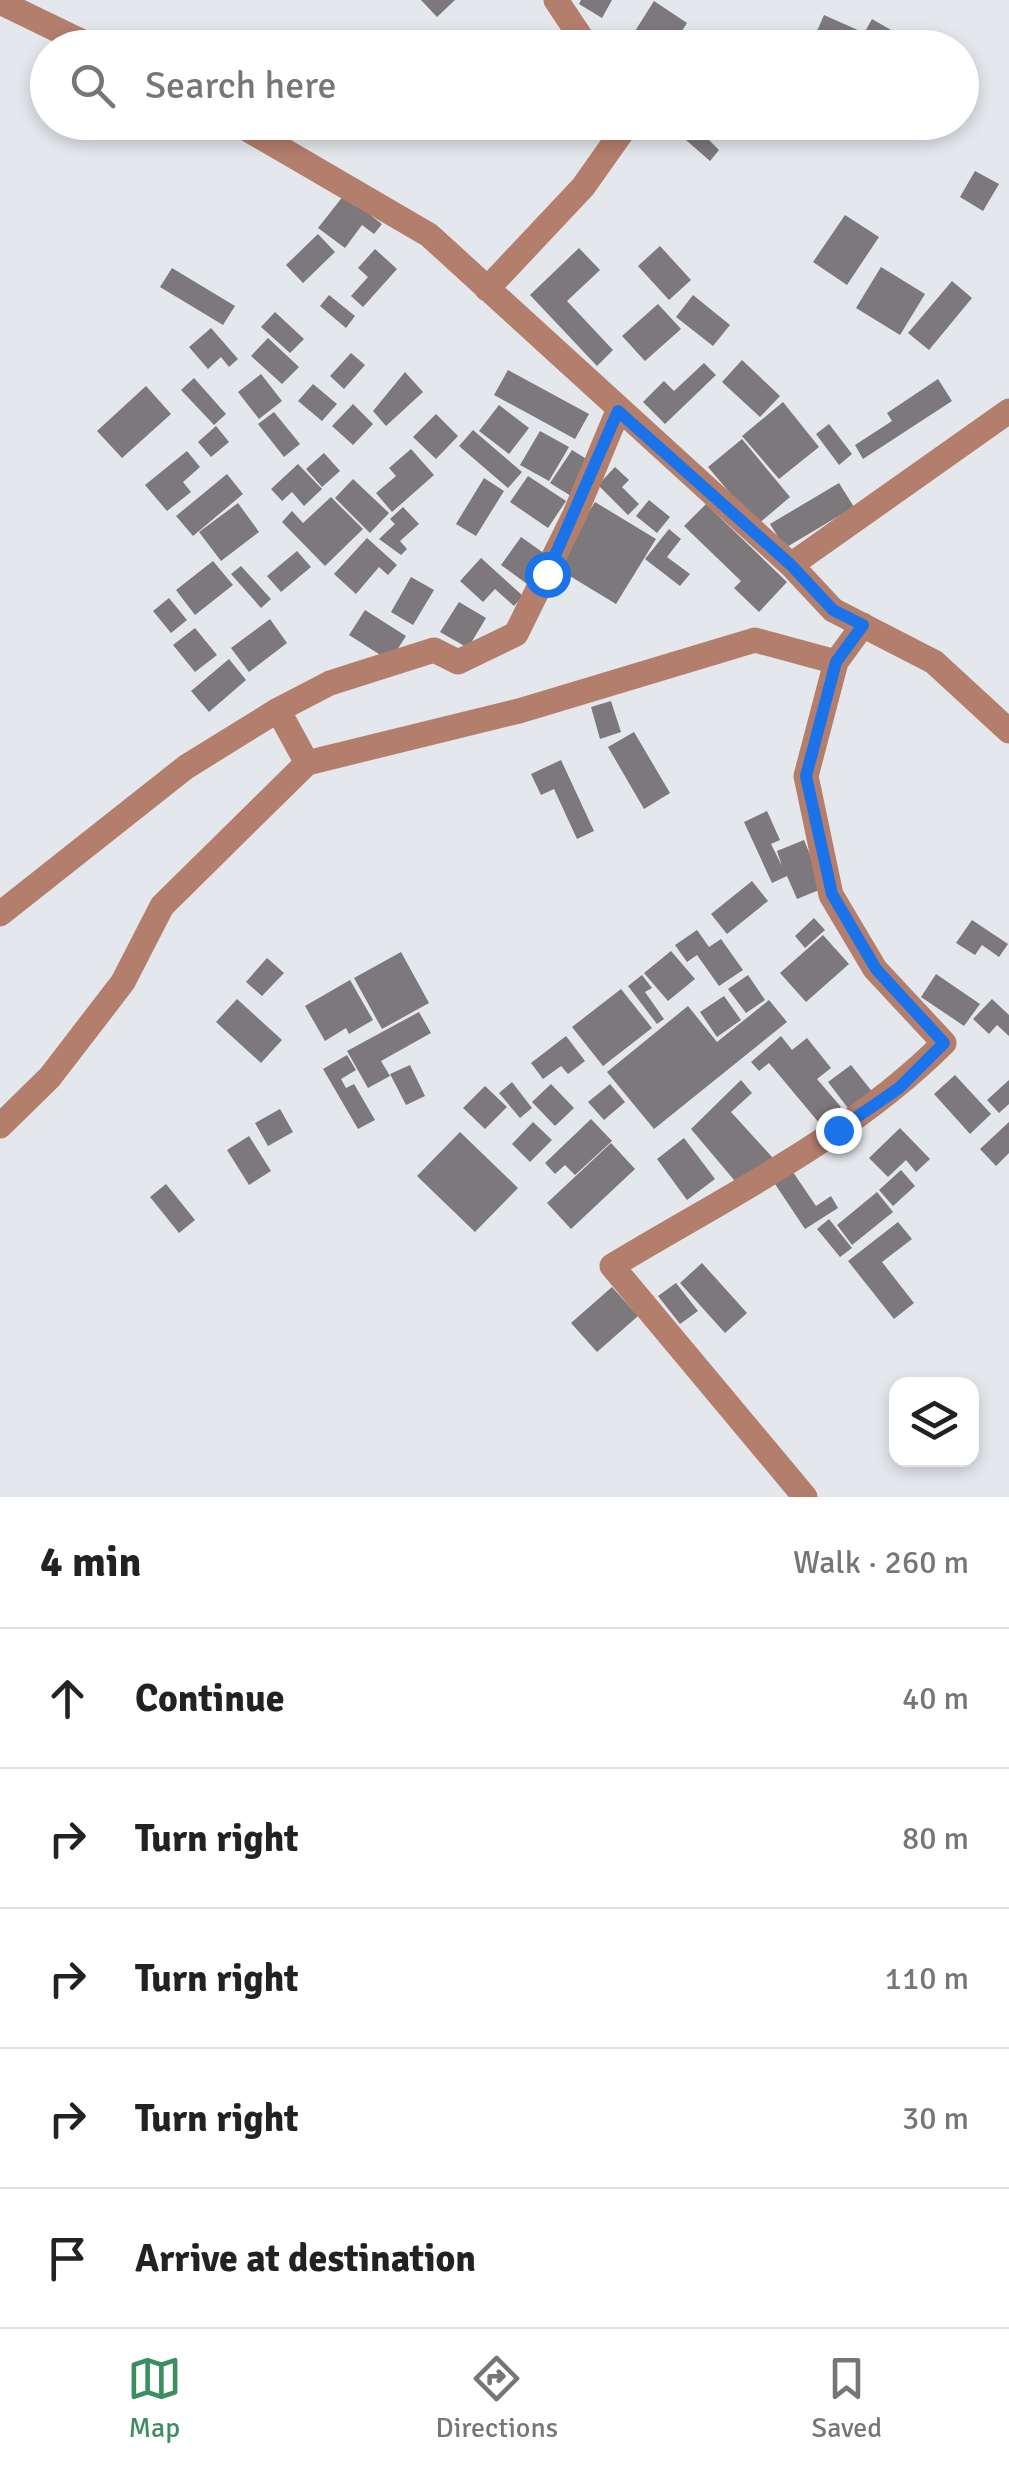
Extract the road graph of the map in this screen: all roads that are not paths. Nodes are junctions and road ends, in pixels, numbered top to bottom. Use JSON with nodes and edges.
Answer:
{"nodes":[{"id":1,"x":556,"y":0,"type":"edge"},
{"id":2,"x":0,"y":2,"type":"edge"},
{"id":3,"x":58,"y":30,"type":"edge"},
{"id":4,"x":576,"y":30,"type":"edge"},
{"id":5,"x":265,"y":140,"type":"edge"},
{"id":6,"x":617,"y":140,"type":"edge"},
{"id":7,"x":487,"y":289,"type":"junction"},
{"id":8,"x":618,"y":411,"type":"junction"},
{"id":9,"x":1009,"y":411,"type":"edge"},
{"id":10,"x":791,"y":565,"type":"junction"},
{"id":11,"x":863,"y":625,"type":"junction"},
{"id":12,"x":836,"y":662,"type":"junction"},
{"id":13,"x":278,"y":710,"type":"junction"},
{"id":14,"x":1009,"y":731,"type":"edge"},
{"id":15,"x":307,"y":763,"type":"junction"},
{"id":16,"x":0,"y":914,"type":"edge"},
{"id":17,"x":0,"y":1126,"type":"edge"},
{"id":18,"x":806,"y":1497,"type":"edge"}],
"edges":[{"from":1,"to":4,"type":"street"},
{"from":2,"to":3,"type":"street"},
{"from":5,"to":7,"type":"street"},
{"from":6,"to":7,"type":"street"},
{"from":7,"to":8,"type":"street"},
{"from":8,"to":10,"type":"street"},
{"from":8,"to":13,"type":"street"},
{"from":9,"to":10,"type":"street"},
{"from":10,"to":11,"type":"street"},
{"from":11,"to":12,"type":"street"},
{"from":11,"to":14,"type":"street"},
{"from":12,"to":15,"type":"street"},
{"from":12,"to":18,"type":"street"},
{"from":13,"to":15,"type":"street"},
{"from":13,"to":16,"type":"street"},
{"from":15,"to":17,"type":"street"}]}
